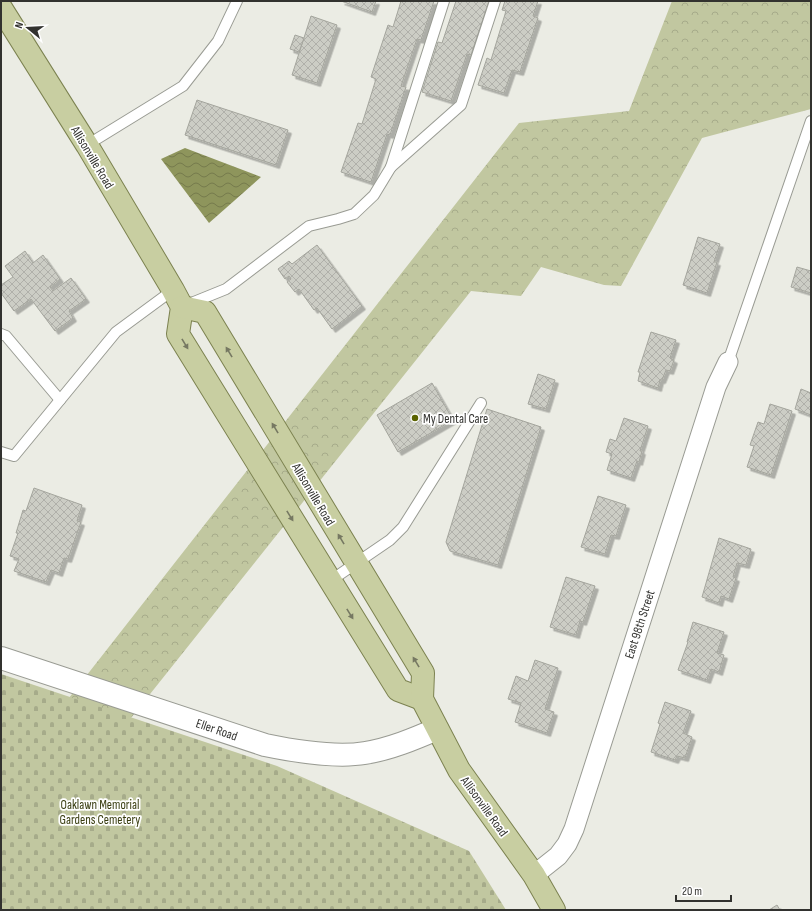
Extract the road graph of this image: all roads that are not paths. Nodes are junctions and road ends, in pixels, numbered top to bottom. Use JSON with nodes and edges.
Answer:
{"nodes":[{"id":1,"x":237,"y":1,"type":"edge"},
{"id":2,"x":444,"y":1,"type":"edge"},
{"id":3,"x":495,"y":1,"type":"edge"},
{"id":4,"x":1,"y":8,"type":"edge"},
{"id":5,"x":811,"y":121,"type":"edge"},
{"id":6,"x":87,"y":145,"type":"junction"},
{"id":7,"x":391,"y":167,"type":"junction"},
{"id":8,"x":178,"y":299,"type":"junction"},
{"id":9,"x":1,"y":334,"type":"edge"},
{"id":10,"x":728,"y":362,"type":"joint"},
{"id":11,"x":60,"y":400,"type":"junction"},
{"id":12,"x":481,"y":403,"type":"dead end"},
{"id":13,"x":1,"y":452,"type":"edge"},
{"id":14,"x":356,"y":564,"type":"junction"},
{"id":15,"x":330,"y":581,"type":"junction"},
{"id":16,"x":1,"y":658,"type":"edge"},
{"id":17,"x":422,"y":699,"type":"junction"},
{"id":18,"x":437,"y":729,"type":"junction"},
{"id":19,"x":534,"y":875,"type":"junction"},
{"id":20,"x":554,"y":910,"type":"edge"}],
"edges":[{"from":1,"to":6,"type":"lane"},
{"from":2,"to":7,"type":"lane"},
{"from":3,"to":7,"type":"lane"},
{"from":4,"to":6,"type":"main road","name":"Allisonville Road"},
{"from":5,"to":10,"type":"lane"},
{"from":6,"to":8,"type":"main road","name":"Allisonville Road"},
{"from":7,"to":8,"type":"lane"},
{"from":8,"to":11,"type":"lane"},
{"from":14,"to":8,"type":"main road","name":"Allisonville Road","one_way":true},
{"from":8,"to":15,"type":"main road","one_way":true},
{"from":9,"to":11,"type":"lane"},
{"from":10,"to":19,"type":"street","name":"East 98th Street"},
{"from":11,"to":13,"type":"lane"},
{"from":12,"to":14,"type":"lane"},
{"from":14,"to":15,"type":"lane"},
{"from":17,"to":14,"type":"main road","name":"Allisonville Road","one_way":true},
{"from":15,"to":17,"type":"main road","one_way":true},
{"from":16,"to":18,"type":"street","name":"Eller Road"},
{"from":17,"to":18,"type":"main road","name":"Allisonville Road"},
{"from":18,"to":19,"type":"main road","name":"Allisonville Road"},
{"from":19,"to":20,"type":"main road","name":"Allisonville Road"}]}
